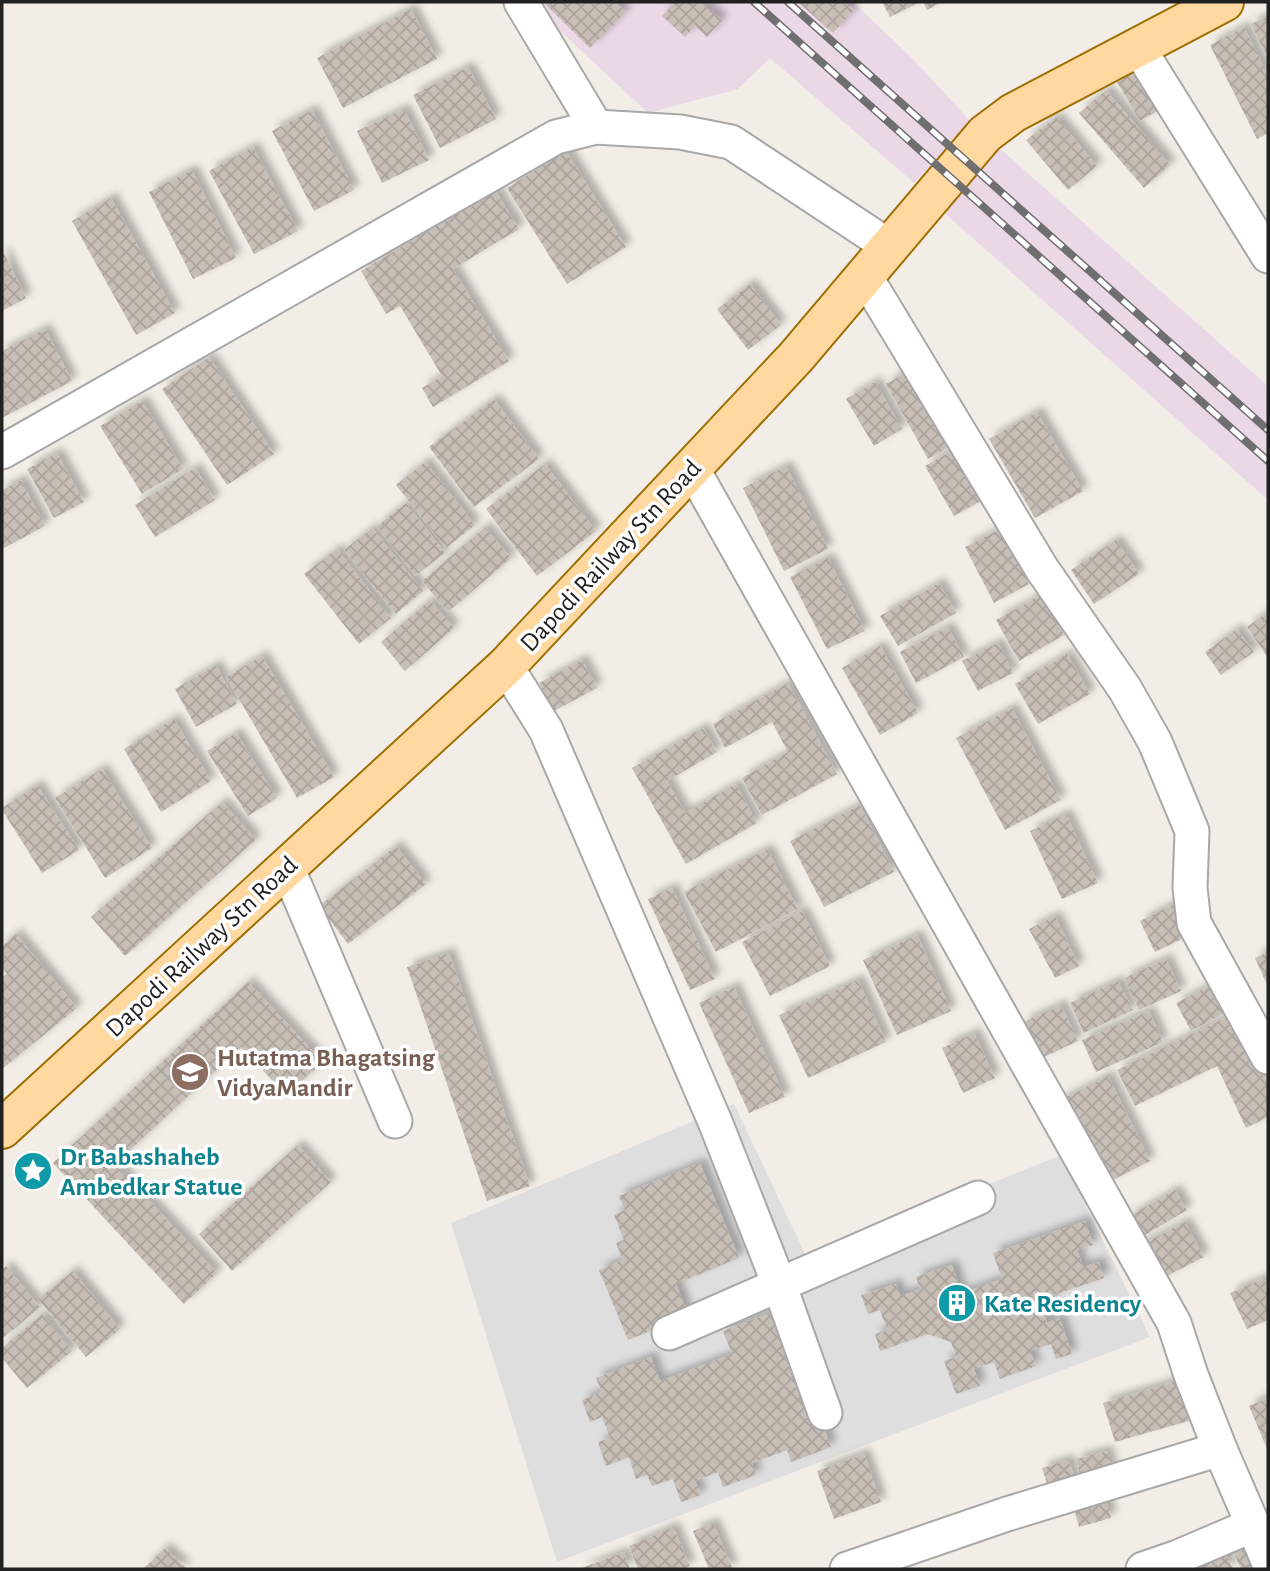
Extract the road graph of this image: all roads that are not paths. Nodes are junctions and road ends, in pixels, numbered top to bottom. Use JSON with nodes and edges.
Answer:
{"nodes":[{"id":1,"x":521,"y":2,"type":"edge"},
{"id":2,"x":1224,"y":2,"type":"edge"},
{"id":3,"x":1138,"y":47,"type":"junction"},
{"id":4,"x":596,"y":127,"type":"junction"},
{"id":5,"x":890,"y":247,"type":"junction"},
{"id":6,"x":1268,"y":256,"type":"edge"},
{"id":7,"x":865,"y":276,"type":"junction"},
{"id":8,"x":2,"y":452,"type":"edge"},
{"id":9,"x":692,"y":468,"type":"junction"},
{"id":10,"x":506,"y":666,"type":"junction"},
{"id":11,"x":287,"y":867,"type":"junction"},
{"id":12,"x":1268,"y":1057,"type":"edge"},
{"id":13,"x":395,"y":1121,"type":"dead end"},
{"id":14,"x":2,"y":1129,"type":"edge"},
{"id":15,"x":978,"y":1198,"type":"dead end"},
{"id":16,"x":779,"y":1284,"type":"junction"},
{"id":17,"x":670,"y":1333,"type":"dead end"},
{"id":18,"x":825,"y":1413,"type":"dead end"},
{"id":19,"x":1220,"y":1449,"type":"junction"},
{"id":20,"x":1253,"y":1525,"type":"junction"},
{"id":21,"x":1268,"y":1563,"type":"edge"},
{"id":22,"x":847,"y":1569,"type":"edge"},
{"id":23,"x":1143,"y":1569,"type":"edge"},
{"id":24,"x":1261,"y":1569,"type":"edge"}],
"edges":[{"from":1,"to":4,"type":"street"},
{"from":2,"to":3,"type":"main road","name":"Dapodi Railway Stn Road"},
{"from":3,"to":5,"type":"main road","name":"Dapodi Railway Stn Road"},
{"from":3,"to":6,"type":"street"},
{"from":4,"to":5,"type":"street"},
{"from":4,"to":8,"type":"street"},
{"from":5,"to":7,"type":"main road","name":"Dapodi Railway Stn Road"},
{"from":7,"to":9,"type":"main road","name":"Dapodi Railway Stn Road"},
{"from":7,"to":12,"type":"street"},
{"from":9,"to":10,"type":"main road","name":"Dapodi Railway Stn Road"},
{"from":9,"to":19,"type":"street"},
{"from":10,"to":11,"type":"main road","name":"Dapodi Railway Stn Road"},
{"from":10,"to":16,"type":"street"},
{"from":11,"to":13,"type":"street"},
{"from":11,"to":14,"type":"main road","name":"Dapodi Railway Stn Road"},
{"from":15,"to":16,"type":"street"},
{"from":16,"to":17,"type":"street"},
{"from":16,"to":18,"type":"street"},
{"from":19,"to":20,"type":"street"},
{"from":19,"to":22,"type":"street"},
{"from":20,"to":21,"type":"street"},
{"from":20,"to":23,"type":"street"},
{"from":21,"to":24,"type":"street"}]}
